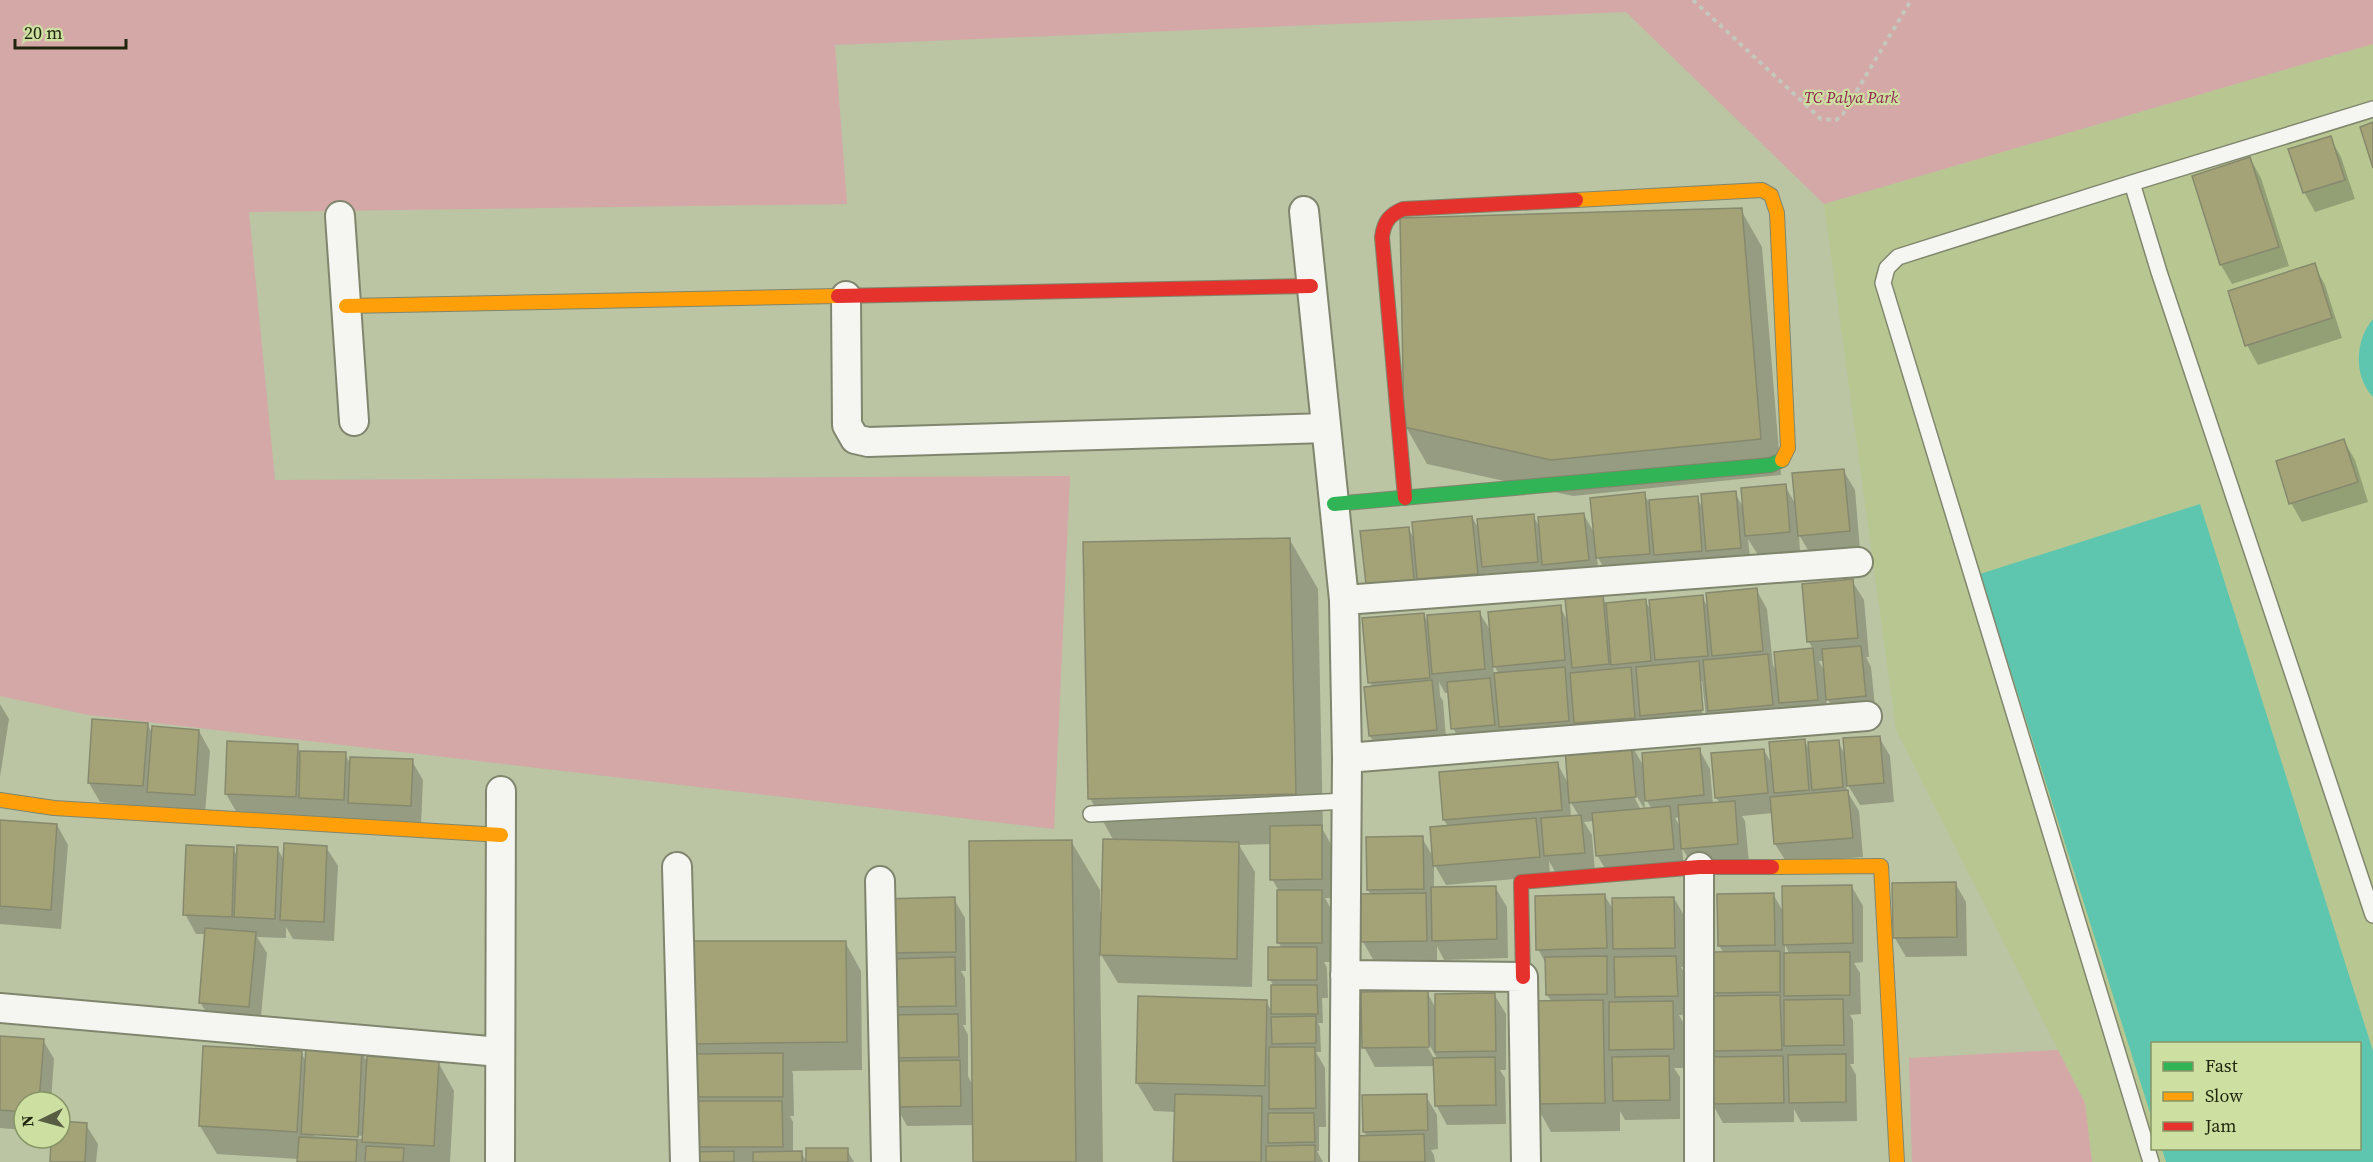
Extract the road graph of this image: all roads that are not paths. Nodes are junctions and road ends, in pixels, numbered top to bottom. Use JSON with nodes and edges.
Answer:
{"nodes":[{"id":1,"x":2373,"y":109,"type":"edge"},
{"id":2,"x":2132,"y":183,"type":"junction"},
{"id":3,"x":1304,"y":211,"type":"dead end"},
{"id":4,"x":340,"y":216,"type":"dead end"},
{"id":5,"x":1311,"y":286,"type":"junction"},
{"id":6,"x":846,"y":296,"type":"junction"},
{"id":7,"x":346,"y":306,"type":"junction"},
{"id":8,"x":354,"y":421,"type":"dead end"},
{"id":9,"x":1326,"y":428,"type":"junction"},
{"id":10,"x":1405,"y":498,"type":"junction"},
{"id":11,"x":1334,"y":504,"type":"junction"},
{"id":12,"x":1858,"y":562,"type":"dead end"},
{"id":13,"x":1344,"y":600,"type":"junction"},
{"id":14,"x":1867,"y":716,"type":"dead end"},
{"id":15,"x":1347,"y":758,"type":"junction"},
{"id":16,"x":501,"y":791,"type":"dead end"},
{"id":17,"x":0,"y":800,"type":"edge"},
{"id":18,"x":1346,"y":801,"type":"junction"},
{"id":19,"x":1091,"y":814,"type":"dead end"},
{"id":20,"x":501,"y":834,"type":"junction"},
{"id":21,"x":677,"y":867,"type":"dead end"},
{"id":22,"x":1699,"y":867,"type":"junction"},
{"id":23,"x":880,"y":881,"type":"dead end"},
{"id":24,"x":2373,"y":915,"type":"edge"},
{"id":25,"x":1345,"y":975,"type":"junction"},
{"id":26,"x":1523,"y":977,"type":"junction"},
{"id":27,"x":0,"y":1008,"type":"edge"},
{"id":28,"x":500,"y":1052,"type":"junction"},
{"id":29,"x":500,"y":1162,"type":"edge"},
{"id":30,"x":685,"y":1162,"type":"edge"},
{"id":31,"x":886,"y":1162,"type":"edge"},
{"id":32,"x":1344,"y":1162,"type":"edge"},
{"id":33,"x":1526,"y":1162,"type":"edge"},
{"id":34,"x":1699,"y":1162,"type":"edge"},
{"id":35,"x":1897,"y":1162,"type":"edge"},
{"id":36,"x":2151,"y":1162,"type":"edge"}],
"edges":[{"from":1,"to":2,"type":"lane"},
{"from":2,"to":24,"type":"lane"},
{"from":2,"to":36,"type":"lane"},
{"from":3,"to":5,"type":"street"},
{"from":4,"to":7,"type":"street"},
{"from":5,"to":6,"type":"street"},
{"from":5,"to":9,"type":"street"},
{"from":6,"to":7,"type":"street"},
{"from":6,"to":9,"type":"street"},
{"from":7,"to":8,"type":"street"},
{"from":9,"to":11,"type":"street"},
{"from":10,"to":10,"type":"street"},
{"from":10,"to":11,"type":"street"},
{"from":11,"to":13,"type":"street"},
{"from":12,"to":13,"type":"street"},
{"from":13,"to":15,"type":"street"},
{"from":14,"to":15,"type":"street"},
{"from":15,"to":18,"type":"street"},
{"from":16,"to":20,"type":"street"},
{"from":17,"to":20,"type":"street"},
{"from":18,"to":19,"type":"lane"},
{"from":18,"to":25,"type":"street"},
{"from":20,"to":28,"type":"street"},
{"from":21,"to":30,"type":"street"},
{"from":22,"to":26,"type":"street"},
{"from":22,"to":34,"type":"street"},
{"from":22,"to":35,"type":"street"},
{"from":23,"to":31,"type":"street"},
{"from":25,"to":26,"type":"street"},
{"from":25,"to":32,"type":"street"},
{"from":26,"to":33,"type":"street"},
{"from":27,"to":28,"type":"street"},
{"from":28,"to":29,"type":"street"}]}
